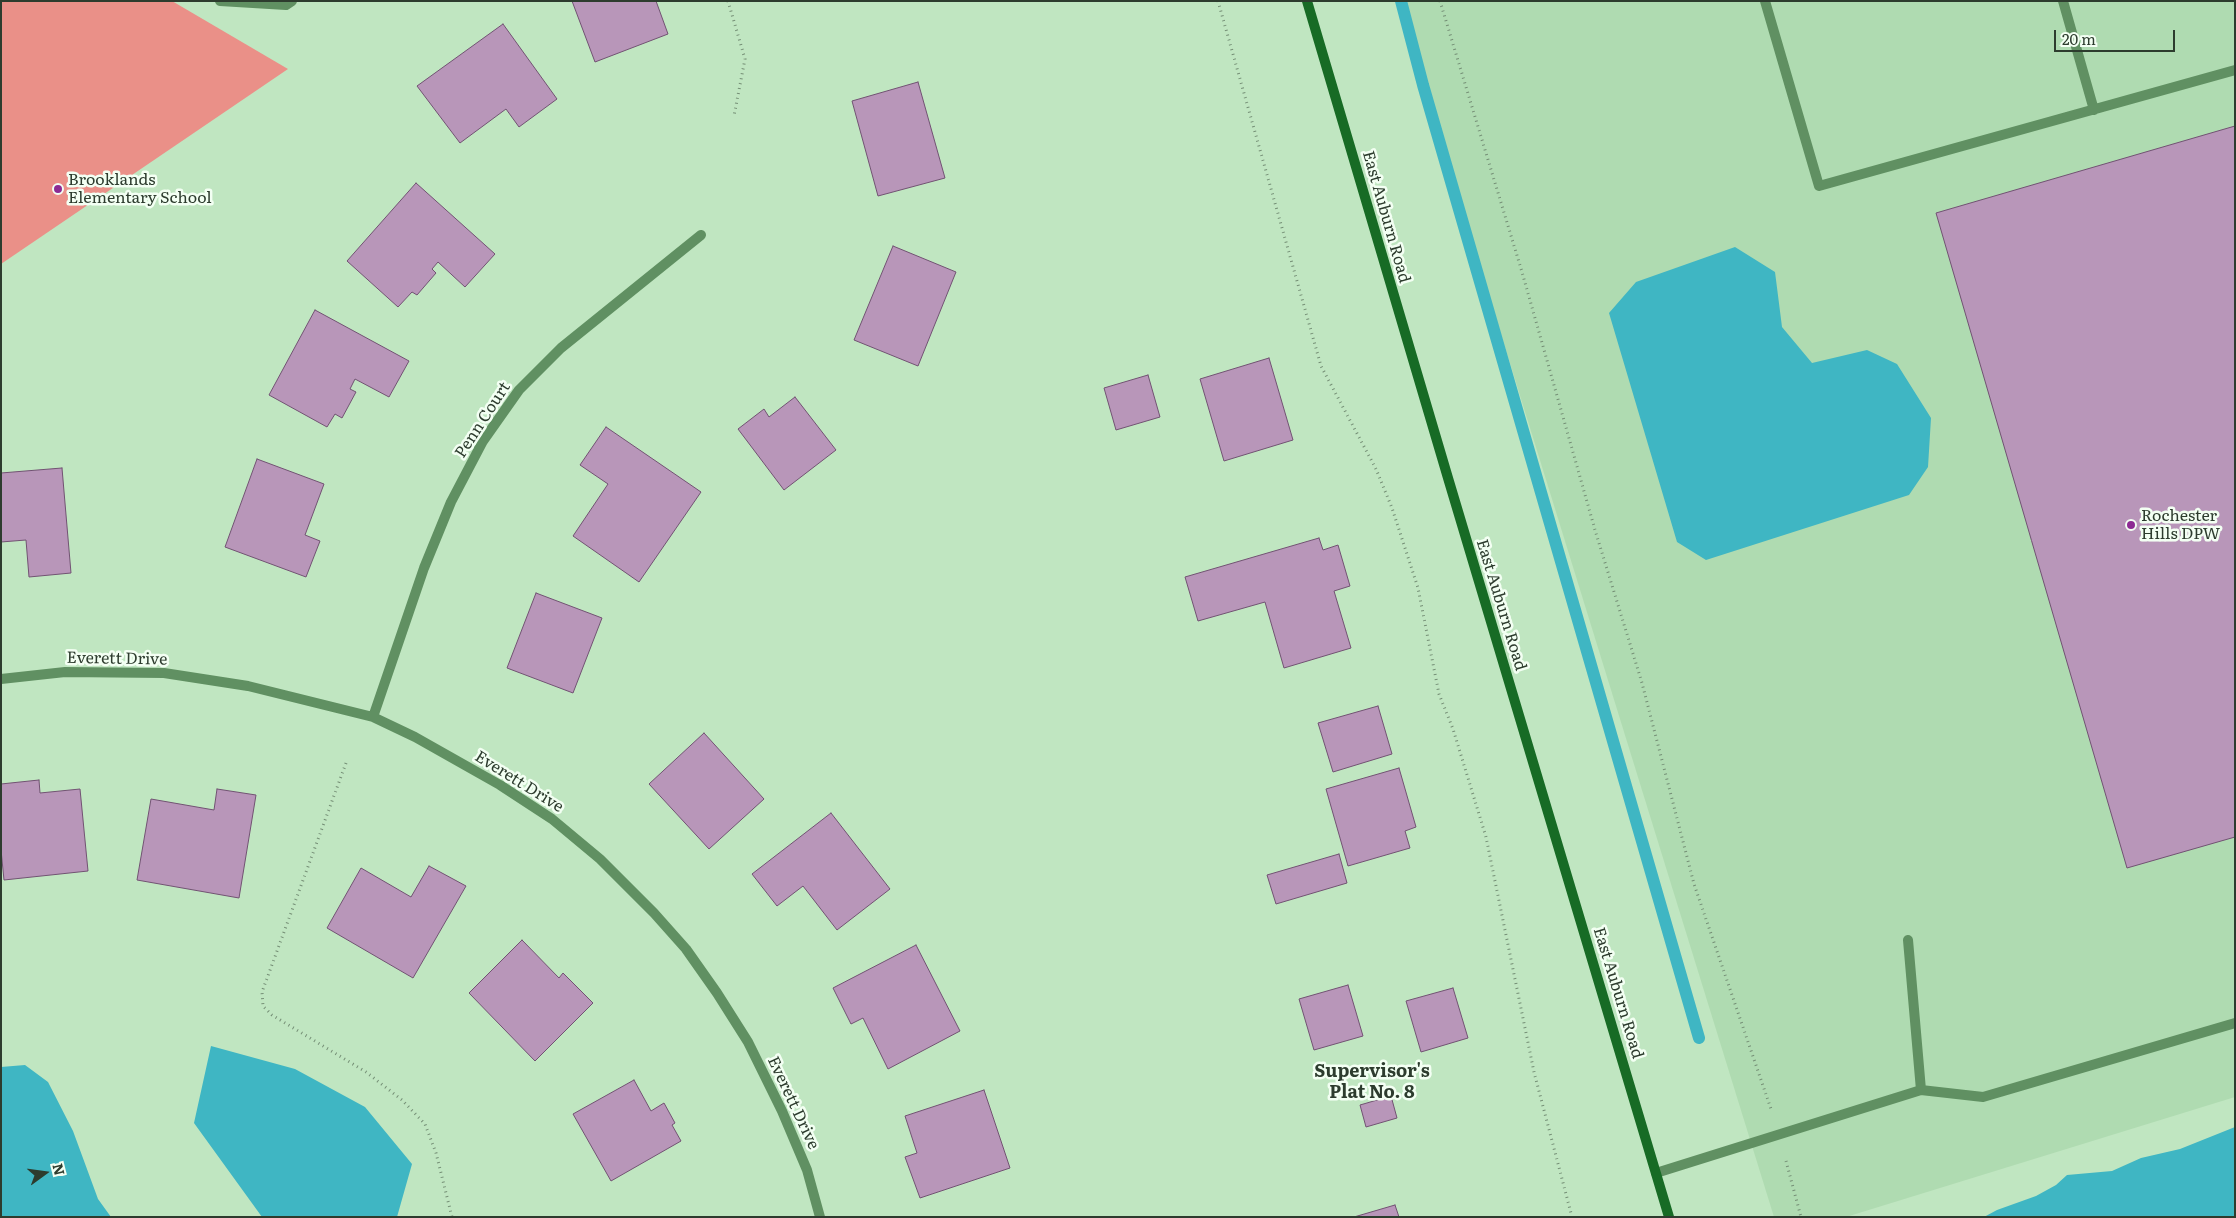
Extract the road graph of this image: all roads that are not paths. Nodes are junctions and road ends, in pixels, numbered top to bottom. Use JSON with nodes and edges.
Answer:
{"nodes":[{"id":1,"x":220,"y":1,"type":"edge"},
{"id":2,"x":292,"y":1,"type":"edge"},
{"id":3,"x":1307,"y":1,"type":"edge"},
{"id":4,"x":1765,"y":1,"type":"edge"},
{"id":5,"x":2063,"y":1,"type":"edge"},
{"id":6,"x":2235,"y":70,"type":"edge"},
{"id":7,"x":2094,"y":110,"type":"junction"},
{"id":8,"x":701,"y":235,"type":"dead end"},
{"id":9,"x":1,"y":679,"type":"edge"},
{"id":10,"x":372,"y":717,"type":"junction"},
{"id":11,"x":1908,"y":940,"type":"dead end"},
{"id":12,"x":2235,"y":1023,"type":"edge"},
{"id":13,"x":1922,"y":1090,"type":"junction"},
{"id":14,"x":1656,"y":1173,"type":"junction"},
{"id":15,"x":820,"y":1217,"type":"edge"},
{"id":16,"x":1669,"y":1217,"type":"edge"}],
"edges":[{"from":1,"to":2,"type":"street"},
{"from":3,"to":14,"type":"main road","name":"East Auburn Road"},
{"from":4,"to":7,"type":"street"},
{"from":5,"to":7,"type":"street"},
{"from":6,"to":7,"type":"street"},
{"from":8,"to":10,"type":"street","name":"Penn Court"},
{"from":9,"to":10,"type":"street","name":"Everett Drive"},
{"from":10,"to":15,"type":"street","name":"Everett Drive"},
{"from":11,"to":13,"type":"street"},
{"from":12,"to":13,"type":"street"},
{"from":13,"to":14,"type":"street"},
{"from":14,"to":16,"type":"main road","name":"East Auburn Road"}]}
